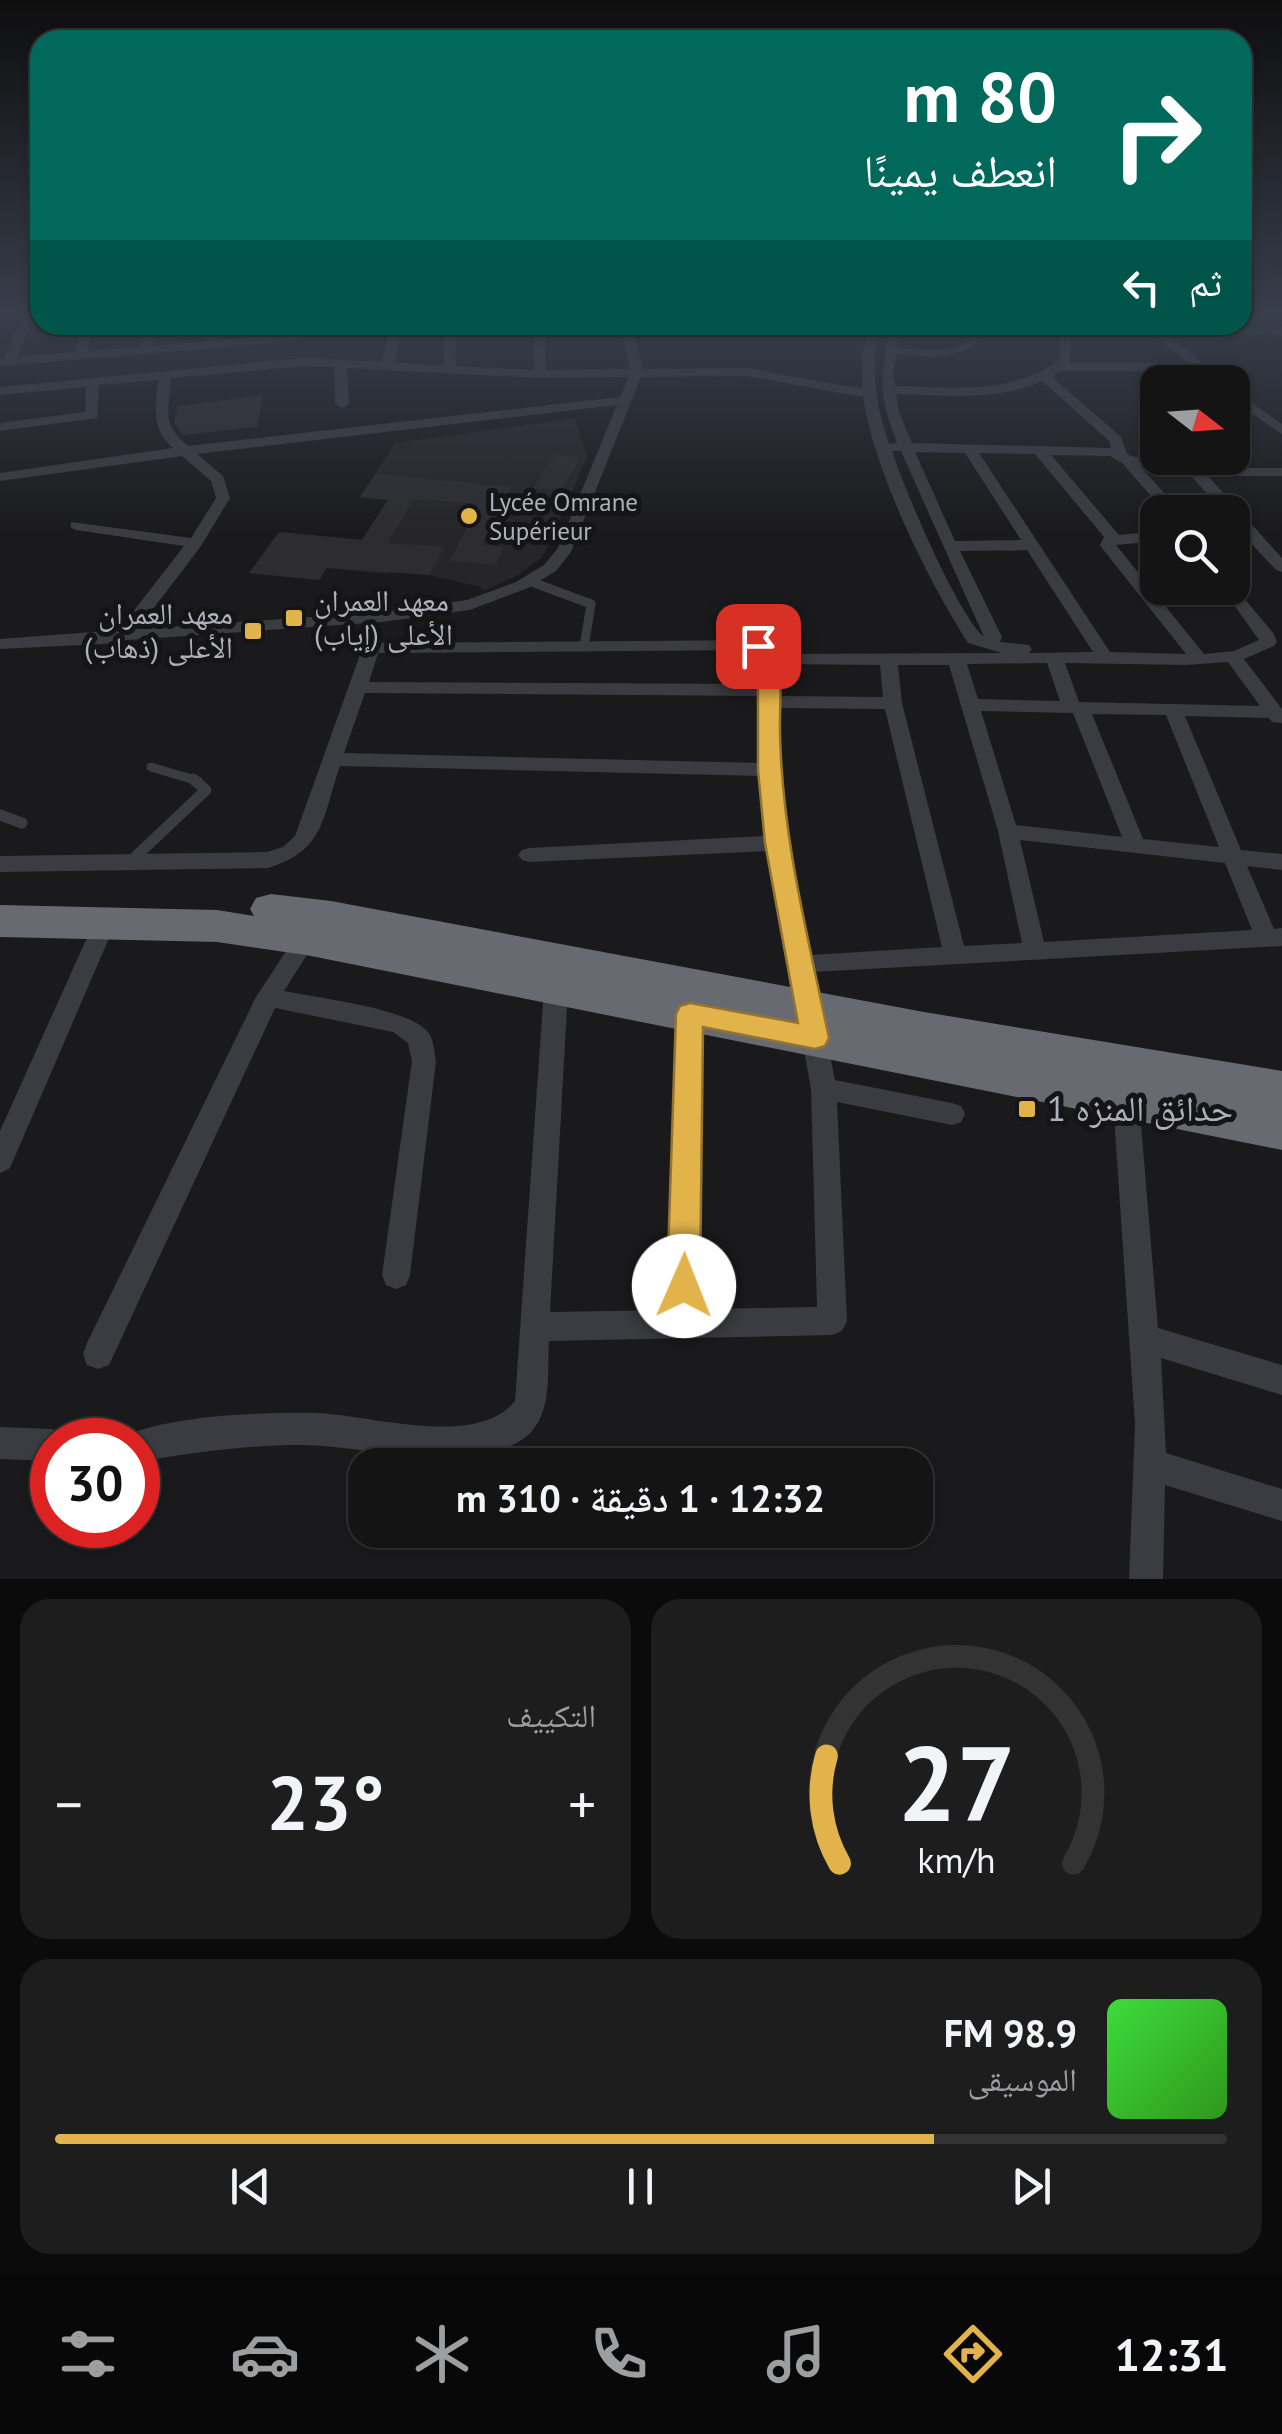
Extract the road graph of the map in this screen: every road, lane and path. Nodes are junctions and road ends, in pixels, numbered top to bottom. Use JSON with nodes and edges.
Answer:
{"nodes":[{"id":1,"x":50,"y":387,"type":"edge"},
{"id":2,"x":93,"y":387,"type":"edge"},
{"id":3,"x":163,"y":387,"type":"edge"},
{"id":4,"x":341,"y":387,"type":"edge"},
{"id":5,"x":631,"y":387,"type":"edge"},
{"id":6,"x":828,"y":387,"type":"edge"},
{"id":7,"x":869,"y":387,"type":"edge"},
{"id":8,"x":889,"y":387,"type":"edge"},
{"id":9,"x":1011,"y":387,"type":"edge"},
{"id":10,"x":1056,"y":387,"type":"edge"},
{"id":11,"x":889,"y":390,"type":"junction"},
{"id":12,"x":0,"y":391,"type":"edge"},
{"id":13,"x":869,"y":394,"type":"junction"},
{"id":14,"x":626,"y":400,"type":"junction"},
{"id":15,"x":342,"y":404,"type":"dead end"},
{"id":16,"x":1250,"y":407,"type":"edge"},
{"id":17,"x":0,"y":428,"type":"edge"},
{"id":18,"x":1282,"y":430,"type":"edge"},
{"id":19,"x":904,"y":447,"type":"junction"},
{"id":20,"x":968,"y":447,"type":"junction"},
{"id":21,"x":885,"y":448,"type":"junction"},
{"id":22,"x":1039,"y":450,"type":"junction"},
{"id":23,"x":184,"y":451,"type":"junction"},
{"id":24,"x":1123,"y":458,"type":"junction"},
{"id":25,"x":1140,"y":461,"type":"edge"},
{"id":26,"x":1250,"y":472,"type":"edge"},
{"id":27,"x":1281,"y":472,"type":"edge"},
{"id":28,"x":1199,"y":475,"type":"edge"},
{"id":29,"x":0,"y":477,"type":"edge"},
{"id":30,"x":1157,"y":495,"type":"edge"},
{"id":31,"x":1216,"y":495,"type":"edge"},
{"id":32,"x":76,"y":525,"type":"dead end"},
{"id":33,"x":1250,"y":532,"type":"edge"},
{"id":34,"x":1140,"y":537,"type":"edge"},
{"id":35,"x":1114,"y":539,"type":"junction"},
{"id":36,"x":195,"y":543,"type":"junction"},
{"id":37,"x":1033,"y":545,"type":"junction"},
{"id":38,"x":950,"y":546,"type":"junction"},
{"id":39,"x":1282,"y":567,"type":"edge"},
{"id":40,"x":530,"y":581,"type":"junction"},
{"id":41,"x":1242,"y":605,"type":"edge"},
{"id":42,"x":382,"y":617,"type":"junction"},
{"id":43,"x":122,"y":638,"type":"junction"},
{"id":44,"x":0,"y":644,"type":"edge"},
{"id":45,"x":584,"y":646,"type":"junction"},
{"id":46,"x":990,"y":646,"type":"junction"},
{"id":47,"x":372,"y":648,"type":"junction"},
{"id":48,"x":1232,"y":656,"type":"junction"},
{"id":49,"x":1100,"y":657,"type":"junction"},
{"id":50,"x":1198,"y":658,"type":"junction"},
{"id":51,"x":768,"y":660,"type":"junction"},
{"id":52,"x":1055,"y":660,"type":"junction"},
{"id":53,"x":889,"y":661,"type":"junction"},
{"id":54,"x":957,"y":661,"type":"junction"},
{"id":55,"x":358,"y":687,"type":"junction"},
{"id":56,"x":769,"y":696,"type":"junction"},
{"id":57,"x":893,"y":703,"type":"junction"},
{"id":58,"x":970,"y":704,"type":"junction"},
{"id":59,"x":1076,"y":707,"type":"junction"},
{"id":60,"x":1174,"y":711,"type":"junction"},
{"id":61,"x":1278,"y":717,"type":"edge"},
{"id":62,"x":332,"y":759,"type":"junction"},
{"id":63,"x":151,"y":768,"type":"dead end"},
{"id":64,"x":770,"y":770,"type":"junction"},
{"id":65,"x":0,"y":815,"type":"edge"},
{"id":66,"x":22,"y":823,"type":"dead end"},
{"id":67,"x":1008,"y":831,"type":"junction"},
{"id":68,"x":777,"y":843,"type":"junction"},
{"id":69,"x":1134,"y":844,"type":"junction"},
{"id":70,"x":529,"y":855,"type":"dead end"},
{"id":71,"x":1234,"y":856,"type":"junction"},
{"id":72,"x":130,"y":862,"type":"junction"},
{"id":73,"x":1282,"y":862,"type":"edge"},
{"id":74,"x":0,"y":864,"type":"edge"},
{"id":75,"x":0,"y":895,"type":"edge"},
{"id":76,"x":0,"y":920,"type":"edge"},
{"id":77,"x":105,"y":922,"type":"junction"},
{"id":78,"x":1274,"y":937,"type":"edge"},
{"id":79,"x":306,"y":939,"type":"junction"},
{"id":80,"x":1035,"y":950,"type":"junction"},
{"id":81,"x":954,"y":956,"type":"junction"},
{"id":82,"x":556,"y":989,"type":"junction"},
{"id":83,"x":268,"y":997,"type":"junction"},
{"id":84,"x":809,"y":1002,"type":"junction"},
{"id":85,"x":690,"y":1014,"type":"junction"},
{"id":86,"x":824,"y":1089,"type":"junction"},
{"id":87,"x":1282,"y":1091,"type":"edge"},
{"id":88,"x":1126,"y":1101,"type":"junction"},
{"id":89,"x":952,"y":1114,"type":"dead end"},
{"id":90,"x":1282,"y":1129,"type":"edge"},
{"id":91,"x":0,"y":1161,"type":"edge"},
{"id":92,"x":396,"y":1275,"type":"dead end"},
{"id":93,"x":683,"y":1324,"type":"junction"},
{"id":94,"x":536,"y":1328,"type":"junction"},
{"id":95,"x":1144,"y":1338,"type":"junction"},
{"id":96,"x":98,"y":1354,"type":"dead end"},
{"id":97,"x":1282,"y":1380,"type":"edge"},
{"id":98,"x":0,"y":1442,"type":"edge"},
{"id":99,"x":30,"y":1443,"type":"edge"},
{"id":100,"x":160,"y":1443,"type":"edge"},
{"id":101,"x":1152,"y":1465,"type":"junction"},
{"id":102,"x":1282,"y":1505,"type":"edge"},
{"id":103,"x":1146,"y":1579,"type":"edge"}],
"edges":[{"from":1,"to":12,"type":"street"},
{"from":2,"to":17,"type":"street"},
{"from":3,"to":23,"type":"street"},
{"from":4,"to":15,"type":"street"},
{"from":5,"to":14,"type":"street"},
{"from":6,"to":13,"type":"street"},
{"from":7,"to":13,"type":"street"},
{"from":8,"to":11,"type":"street"},
{"from":9,"to":11,"type":"street"},
{"from":10,"to":24,"type":"street"},
{"from":11,"to":19,"type":"street"},
{"from":13,"to":21,"type":"street"},
{"from":14,"to":23,"type":"street"},
{"from":14,"to":40,"type":"street"},
{"from":16,"to":18,"type":"street"},
{"from":19,"to":20,"type":"street"},
{"from":19,"to":21,"type":"street"},
{"from":19,"to":38,"type":"street"},
{"from":20,"to":22,"type":"street"},
{"from":20,"to":37,"type":"street"},
{"from":21,"to":46,"type":"street"},
{"from":22,"to":24,"type":"street"},
{"from":22,"to":35,"type":"street"},
{"from":23,"to":29,"type":"street"},
{"from":23,"to":36,"type":"street"},
{"from":24,"to":25,"type":"street"},
{"from":24,"to":30,"type":"street"},
{"from":26,"to":27,"type":"street"},
{"from":28,"to":31,"type":"street"},
{"from":32,"to":36,"type":"street"},
{"from":33,"to":39,"type":"street"},
{"from":34,"to":35,"type":"street"},
{"from":35,"to":50,"type":"street"},
{"from":36,"to":43,"type":"street"},
{"from":37,"to":38,"type":"street"},
{"from":37,"to":49,"type":"street"},
{"from":38,"to":46,"type":"street"},
{"from":40,"to":42,"type":"street"},
{"from":40,"to":45,"type":"lane"},
{"from":41,"to":48,"type":"street"},
{"from":42,"to":43,"type":"street"},
{"from":42,"to":47,"type":"street"},
{"from":43,"to":44,"type":"street"},
{"from":45,"to":47,"type":"street"},
{"from":45,"to":51,"type":"street"},
{"from":46,"to":49,"type":"street"},
{"from":47,"to":55,"type":"street"},
{"from":48,"to":50,"type":"street"},
{"from":48,"to":61,"type":"street"},
{"from":49,"to":50,"type":"street"},
{"from":49,"to":52,"type":"street"},
{"from":51,"to":53,"type":"street"},
{"from":51,"to":56,"type":"street"},
{"from":52,"to":54,"type":"street"},
{"from":52,"to":59,"type":"street"},
{"from":53,"to":54,"type":"street"},
{"from":53,"to":57,"type":"street"},
{"from":54,"to":58,"type":"street"},
{"from":55,"to":56,"type":"street"},
{"from":55,"to":62,"type":"street"},
{"from":56,"to":57,"type":"street"},
{"from":56,"to":64,"type":"street"},
{"from":57,"to":81,"type":"street"},
{"from":58,"to":59,"type":"street"},
{"from":58,"to":67,"type":"street"},
{"from":59,"to":60,"type":"street"},
{"from":59,"to":69,"type":"street"},
{"from":60,"to":61,"type":"street"},
{"from":60,"to":71,"type":"street"},
{"from":62,"to":64,"type":"street"},
{"from":62,"to":72,"type":"street"},
{"from":63,"to":72,"type":"lane"},
{"from":64,"to":68,"type":"street"},
{"from":65,"to":66,"type":"lane"},
{"from":67,"to":69,"type":"street"},
{"from":67,"to":80,"type":"street"},
{"from":68,"to":70,"type":"street"},
{"from":68,"to":84,"type":"street"},
{"from":69,"to":71,"type":"street"},
{"from":71,"to":73,"type":"street"},
{"from":71,"to":78,"type":"street"},
{"from":72,"to":74,"type":"street"},
{"from":75,"to":84,"type":"highway"},
{"from":76,"to":77,"type":"highway"},
{"from":77,"to":79,"type":"highway"},
{"from":77,"to":91,"type":"street"},
{"from":78,"to":80,"type":"street"},
{"from":79,"to":82,"type":"highway"},
{"from":79,"to":83,"type":"street"},
{"from":80,"to":81,"type":"street"},
{"from":81,"to":84,"type":"street"},
{"from":82,"to":85,"type":"highway"},
{"from":82,"to":94,"type":"street"},
{"from":83,"to":92,"type":"street"},
{"from":83,"to":96,"type":"street"},
{"from":84,"to":85,"type":"highway"},
{"from":84,"to":86,"type":"street"},
{"from":84,"to":87,"type":"highway"},
{"from":84,"to":88,"type":"highway"},
{"from":85,"to":93,"type":"street"},
{"from":86,"to":89,"type":"street"},
{"from":86,"to":93,"type":"street"},
{"from":88,"to":90,"type":"highway"},
{"from":88,"to":95,"type":"street"},
{"from":93,"to":94,"type":"street"},
{"from":94,"to":100,"type":"street"},
{"from":95,"to":97,"type":"street"},
{"from":95,"to":101,"type":"street"},
{"from":98,"to":99,"type":"street"},
{"from":101,"to":102,"type":"street"},
{"from":101,"to":103,"type":"street"}]}
